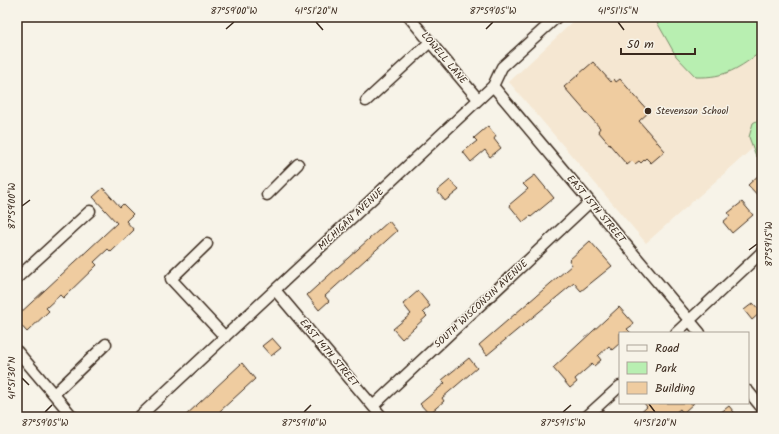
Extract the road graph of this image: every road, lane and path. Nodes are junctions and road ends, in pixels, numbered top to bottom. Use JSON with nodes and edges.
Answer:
{"nodes":[{"id":1,"x":409,"y":17,"type":"edge"},
{"id":2,"x":557,"y":17,"type":"edge"},
{"id":3,"x":430,"y":42,"type":"junction"},
{"id":4,"x":493,"y":86,"type":"junction"},
{"id":5,"x":478,"y":99,"type":"junction"},
{"id":6,"x":366,"y":102,"type":"dead end"},
{"id":7,"x":298,"y":164,"type":"dead end"},
{"id":8,"x":267,"y":195,"type":"dead end"},
{"id":9,"x":590,"y":202,"type":"junction"},
{"id":10,"x":90,"y":211,"type":"dead end"},
{"id":11,"x":207,"y":244,"type":"dead end"},
{"id":12,"x":762,"y":252,"type":"edge"},
{"id":13,"x":17,"y":278,"type":"edge"},
{"id":14,"x":275,"y":290,"type":"junction"},
{"id":15,"x":689,"y":321,"type":"junction"},
{"id":16,"x":677,"y":332,"type":"edge"},
{"id":17,"x":699,"y":332,"type":"edge"},
{"id":18,"x":225,"y":337,"type":"junction"},
{"id":19,"x":106,"y":344,"type":"dead end"},
{"id":20,"x":17,"y":350,"type":"edge"},
{"id":21,"x":619,"y":387,"type":"edge"},
{"id":22,"x":749,"y":392,"type":"edge"},
{"id":23,"x":54,"y":394,"type":"junction"},
{"id":24,"x":373,"y":406,"type":"junction"},
{"id":25,"x":762,"y":408,"type":"edge"},
{"id":26,"x":73,"y":417,"type":"edge"},
{"id":27,"x":139,"y":417,"type":"edge"},
{"id":28,"x":382,"y":417,"type":"edge"},
{"id":29,"x":586,"y":417,"type":"edge"}],
"edges":[{"from":1,"to":3,"type":"street","name":"LOWELL LANE"},
{"from":2,"to":4,"type":"street","name":"MICHIGAN AVENUE"},
{"from":3,"to":5,"type":"street","name":"LOWELL LANE"},
{"from":3,"to":6,"type":"street"},
{"from":4,"to":5,"type":"street","name":"MICHIGAN AVENUE"},
{"from":4,"to":9,"type":"street","name":"EAST 15TH STREET"},
{"from":5,"to":14,"type":"street","name":"MICHIGAN AVENUE"},
{"from":7,"to":8,"type":"street"},
{"from":9,"to":15,"type":"street","name":"EAST 15TH STREET"},
{"from":9,"to":24,"type":"street","name":"SOUTH WISCONSIN AVENUE"},
{"from":10,"to":13,"type":"street"},
{"from":11,"to":18,"type":"street"},
{"from":12,"to":15,"type":"street"},
{"from":14,"to":18,"type":"street","name":"MICHIGAN AVENUE"},
{"from":14,"to":24,"type":"street","name":"EAST 14TH STREET"},
{"from":15,"to":16,"type":"street"},
{"from":15,"to":17,"type":"street","name":"EAST 15TH STREET"},
{"from":18,"to":27,"type":"street","name":"MICHIGAN AVENUE"},
{"from":19,"to":23,"type":"street"},
{"from":20,"to":23,"type":"street"},
{"from":21,"to":29,"type":"street"},
{"from":22,"to":25,"type":"street"},
{"from":23,"to":26,"type":"street"},
{"from":24,"to":28,"type":"street","name":"EAST 14TH STREET"}]}
